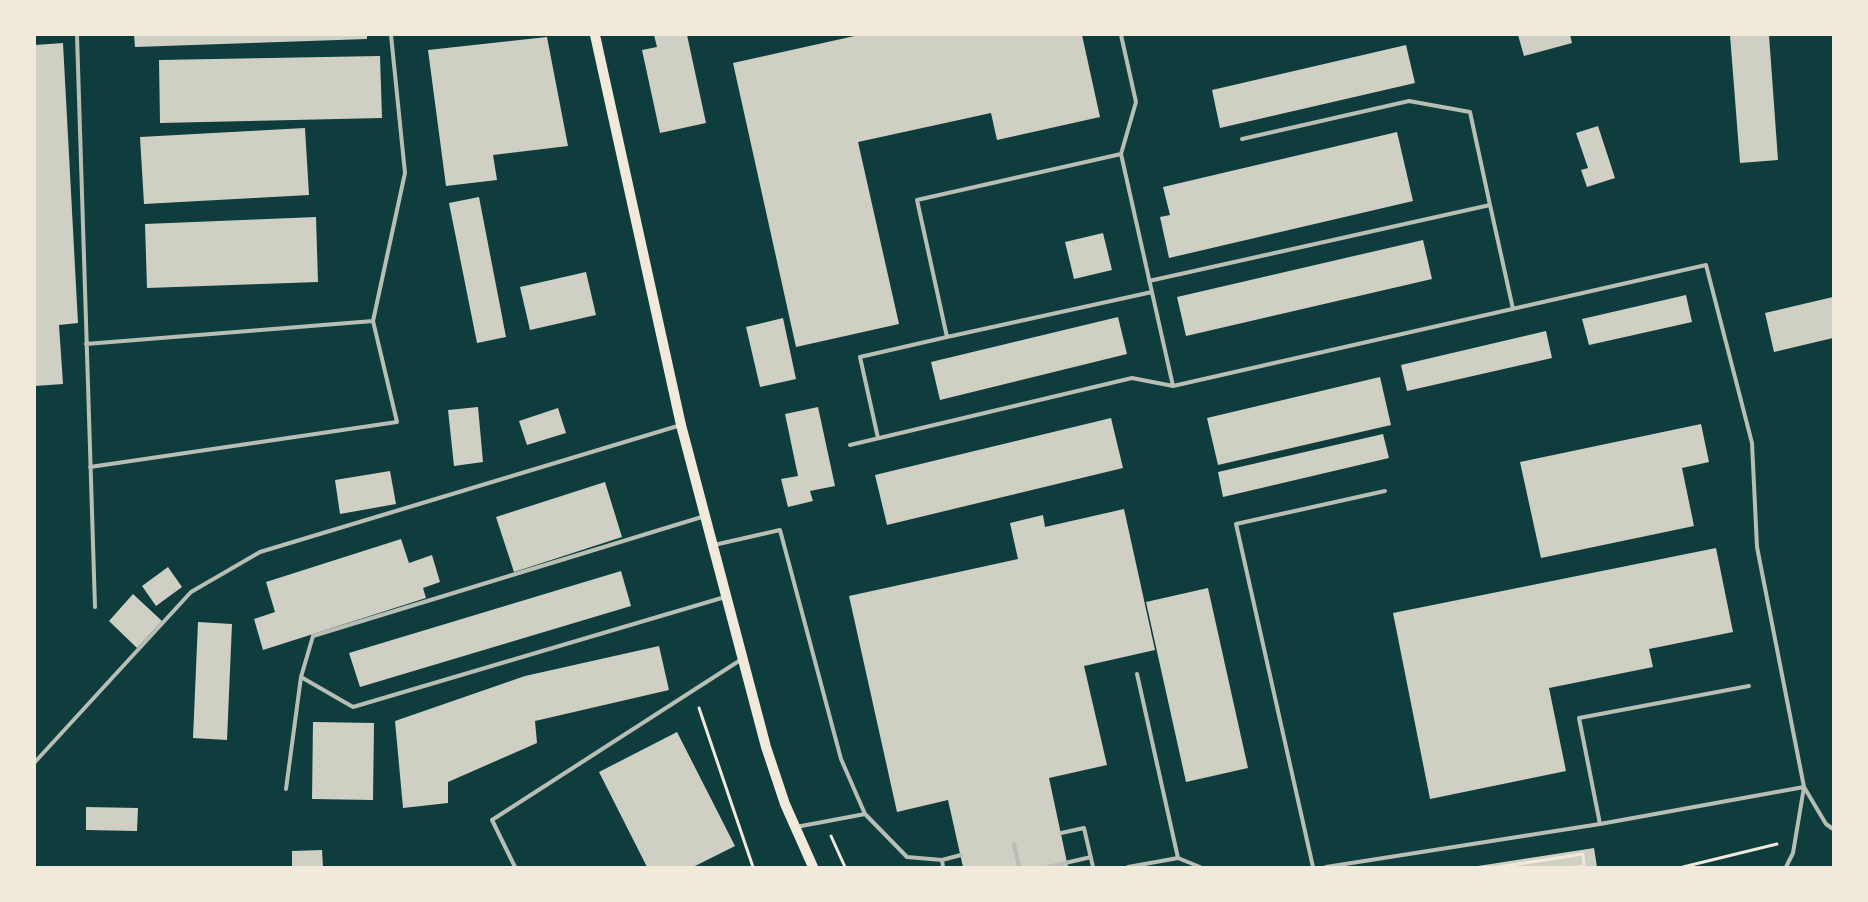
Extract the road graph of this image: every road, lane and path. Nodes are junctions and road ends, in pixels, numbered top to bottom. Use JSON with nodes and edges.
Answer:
{"nodes":[{"id":1,"x":77,"y":35,"type":"edge"},
{"id":2,"x":391,"y":35,"type":"edge"},
{"id":3,"x":595,"y":35,"type":"edge"},
{"id":4,"x":1121,"y":35,"type":"edge"},
{"id":5,"x":1242,"y":139,"type":"dead end"},
{"id":6,"x":1121,"y":154,"type":"junction"},
{"id":7,"x":1490,"y":204,"type":"junction"},
{"id":8,"x":1149,"y":281,"type":"junction"},
{"id":9,"x":1152,"y":292,"type":"junction"},
{"id":10,"x":1513,"y":309,"type":"junction"},
{"id":11,"x":373,"y":321,"type":"junction"},
{"id":12,"x":947,"y":337,"type":"junction"},
{"id":13,"x":86,"y":344,"type":"junction"},
{"id":14,"x":1173,"y":386,"type":"junction"},
{"id":15,"x":681,"y":425,"type":"junction"},
{"id":16,"x":878,"y":438,"type":"junction"},
{"id":17,"x":850,"y":445,"type":"dead end"},
{"id":18,"x":90,"y":467,"type":"junction"},
{"id":19,"x":1385,"y":491,"type":"dead end"},
{"id":20,"x":705,"y":516,"type":"junction"},
{"id":21,"x":712,"y":546,"type":"junction"},
{"id":22,"x":726,"y":597,"type":"junction"},
{"id":23,"x":95,"y":607,"type":"dead end"},
{"id":24,"x":742,"y":659,"type":"junction"},
{"id":25,"x":1137,"y":674,"type":"dead end"},
{"id":26,"x":301,"y":677,"type":"junction"},
{"id":27,"x":1749,"y":686,"type":"dead end"},
{"id":28,"x":694,"y":690,"type":"junction"},
{"id":29,"x":35,"y":762,"type":"edge"},
{"id":30,"x":1804,"y":787,"type":"junction"},
{"id":31,"x":286,"y":789,"type":"dead end"},
{"id":32,"x":865,"y":814,"type":"junction"},
{"id":33,"x":825,"y":822,"type":"junction"},
{"id":34,"x":1600,"y":824,"type":"junction"},
{"id":35,"x":796,"y":828,"type":"junction"},
{"id":36,"x":1833,"y":829,"type":"edge"},
{"id":37,"x":1061,"y":833,"type":"dead end"},
{"id":38,"x":1014,"y":844,"type":"dead end"},
{"id":39,"x":1778,"y":844,"type":"dead end"},
{"id":40,"x":961,"y":856,"type":"dead end"},
{"id":41,"x":1091,"y":858,"type":"junction"},
{"id":42,"x":1178,"y":858,"type":"junction"},
{"id":43,"x":942,"y":860,"type":"junction"},
{"id":44,"x":515,"y":867,"type":"edge"},
{"id":45,"x":753,"y":867,"type":"edge"},
{"id":46,"x":813,"y":867,"type":"edge"},
{"id":47,"x":845,"y":867,"type":"edge"},
{"id":48,"x":943,"y":867,"type":"edge"},
{"id":49,"x":1020,"y":867,"type":"edge"},
{"id":50,"x":1048,"y":867,"type":"edge"},
{"id":51,"x":1093,"y":867,"type":"edge"},
{"id":52,"x":1128,"y":867,"type":"edge"},
{"id":53,"x":1200,"y":867,"type":"edge"},
{"id":54,"x":1313,"y":867,"type":"edge"},
{"id":55,"x":1326,"y":867,"type":"edge"},
{"id":56,"x":1499,"y":867,"type":"edge"},
{"id":57,"x":1576,"y":867,"type":"edge"},
{"id":58,"x":1683,"y":867,"type":"edge"},
{"id":59,"x":1786,"y":867,"type":"edge"}],
"edges":[{"from":1,"to":13,"type":"lane"},
{"from":2,"to":11,"type":"lane"},
{"from":3,"to":15,"type":"main road"},
{"from":4,"to":6,"type":"lane"},
{"from":5,"to":7,"type":"lane"},
{"from":6,"to":8,"type":"lane"},
{"from":6,"to":12,"type":"lane"},
{"from":7,"to":8,"type":"lane"},
{"from":7,"to":10,"type":"lane"},
{"from":8,"to":9,"type":"lane"},
{"from":9,"to":12,"type":"lane"},
{"from":9,"to":14,"type":"lane"},
{"from":10,"to":14,"type":"lane"},
{"from":10,"to":30,"type":"lane"},
{"from":11,"to":13,"type":"lane"},
{"from":11,"to":18,"type":"lane"},
{"from":12,"to":16,"type":"lane"},
{"from":13,"to":18,"type":"lane"},
{"from":14,"to":16,"type":"lane"},
{"from":15,"to":20,"type":"main road"},
{"from":15,"to":29,"type":"lane"},
{"from":16,"to":17,"type":"lane"},
{"from":18,"to":23,"type":"lane"},
{"from":19,"to":54,"type":"lane"},
{"from":20,"to":21,"type":"main road"},
{"from":20,"to":26,"type":"lane"},
{"from":21,"to":22,"type":"main road"},
{"from":21,"to":32,"type":"lane"},
{"from":22,"to":24,"type":"main road"},
{"from":22,"to":26,"type":"lane"},
{"from":24,"to":28,"type":"lane"},
{"from":24,"to":35,"type":"main road"},
{"from":25,"to":42,"type":"lane"},
{"from":26,"to":31,"type":"lane"},
{"from":27,"to":34,"type":"lane"},
{"from":28,"to":44,"type":"lane"},
{"from":28,"to":45,"type":"path"},
{"from":30,"to":34,"type":"lane"},
{"from":30,"to":36,"type":"lane"},
{"from":30,"to":59,"type":"lane"},
{"from":32,"to":33,"type":"lane"},
{"from":32,"to":43,"type":"lane"},
{"from":33,"to":35,"type":"lane"},
{"from":33,"to":47,"type":"path"},
{"from":34,"to":55,"type":"lane"},
{"from":35,"to":46,"type":"main road"},
{"from":37,"to":41,"type":"lane"},
{"from":38,"to":49,"type":"lane"},
{"from":39,"to":58,"type":"path"},
{"from":40,"to":43,"type":"lane"},
{"from":41,"to":50,"type":"lane"},
{"from":41,"to":51,"type":"lane"},
{"from":42,"to":52,"type":"lane"},
{"from":42,"to":53,"type":"lane"},
{"from":43,"to":48,"type":"lane"},
{"from":56,"to":57,"type":"path"}]}
